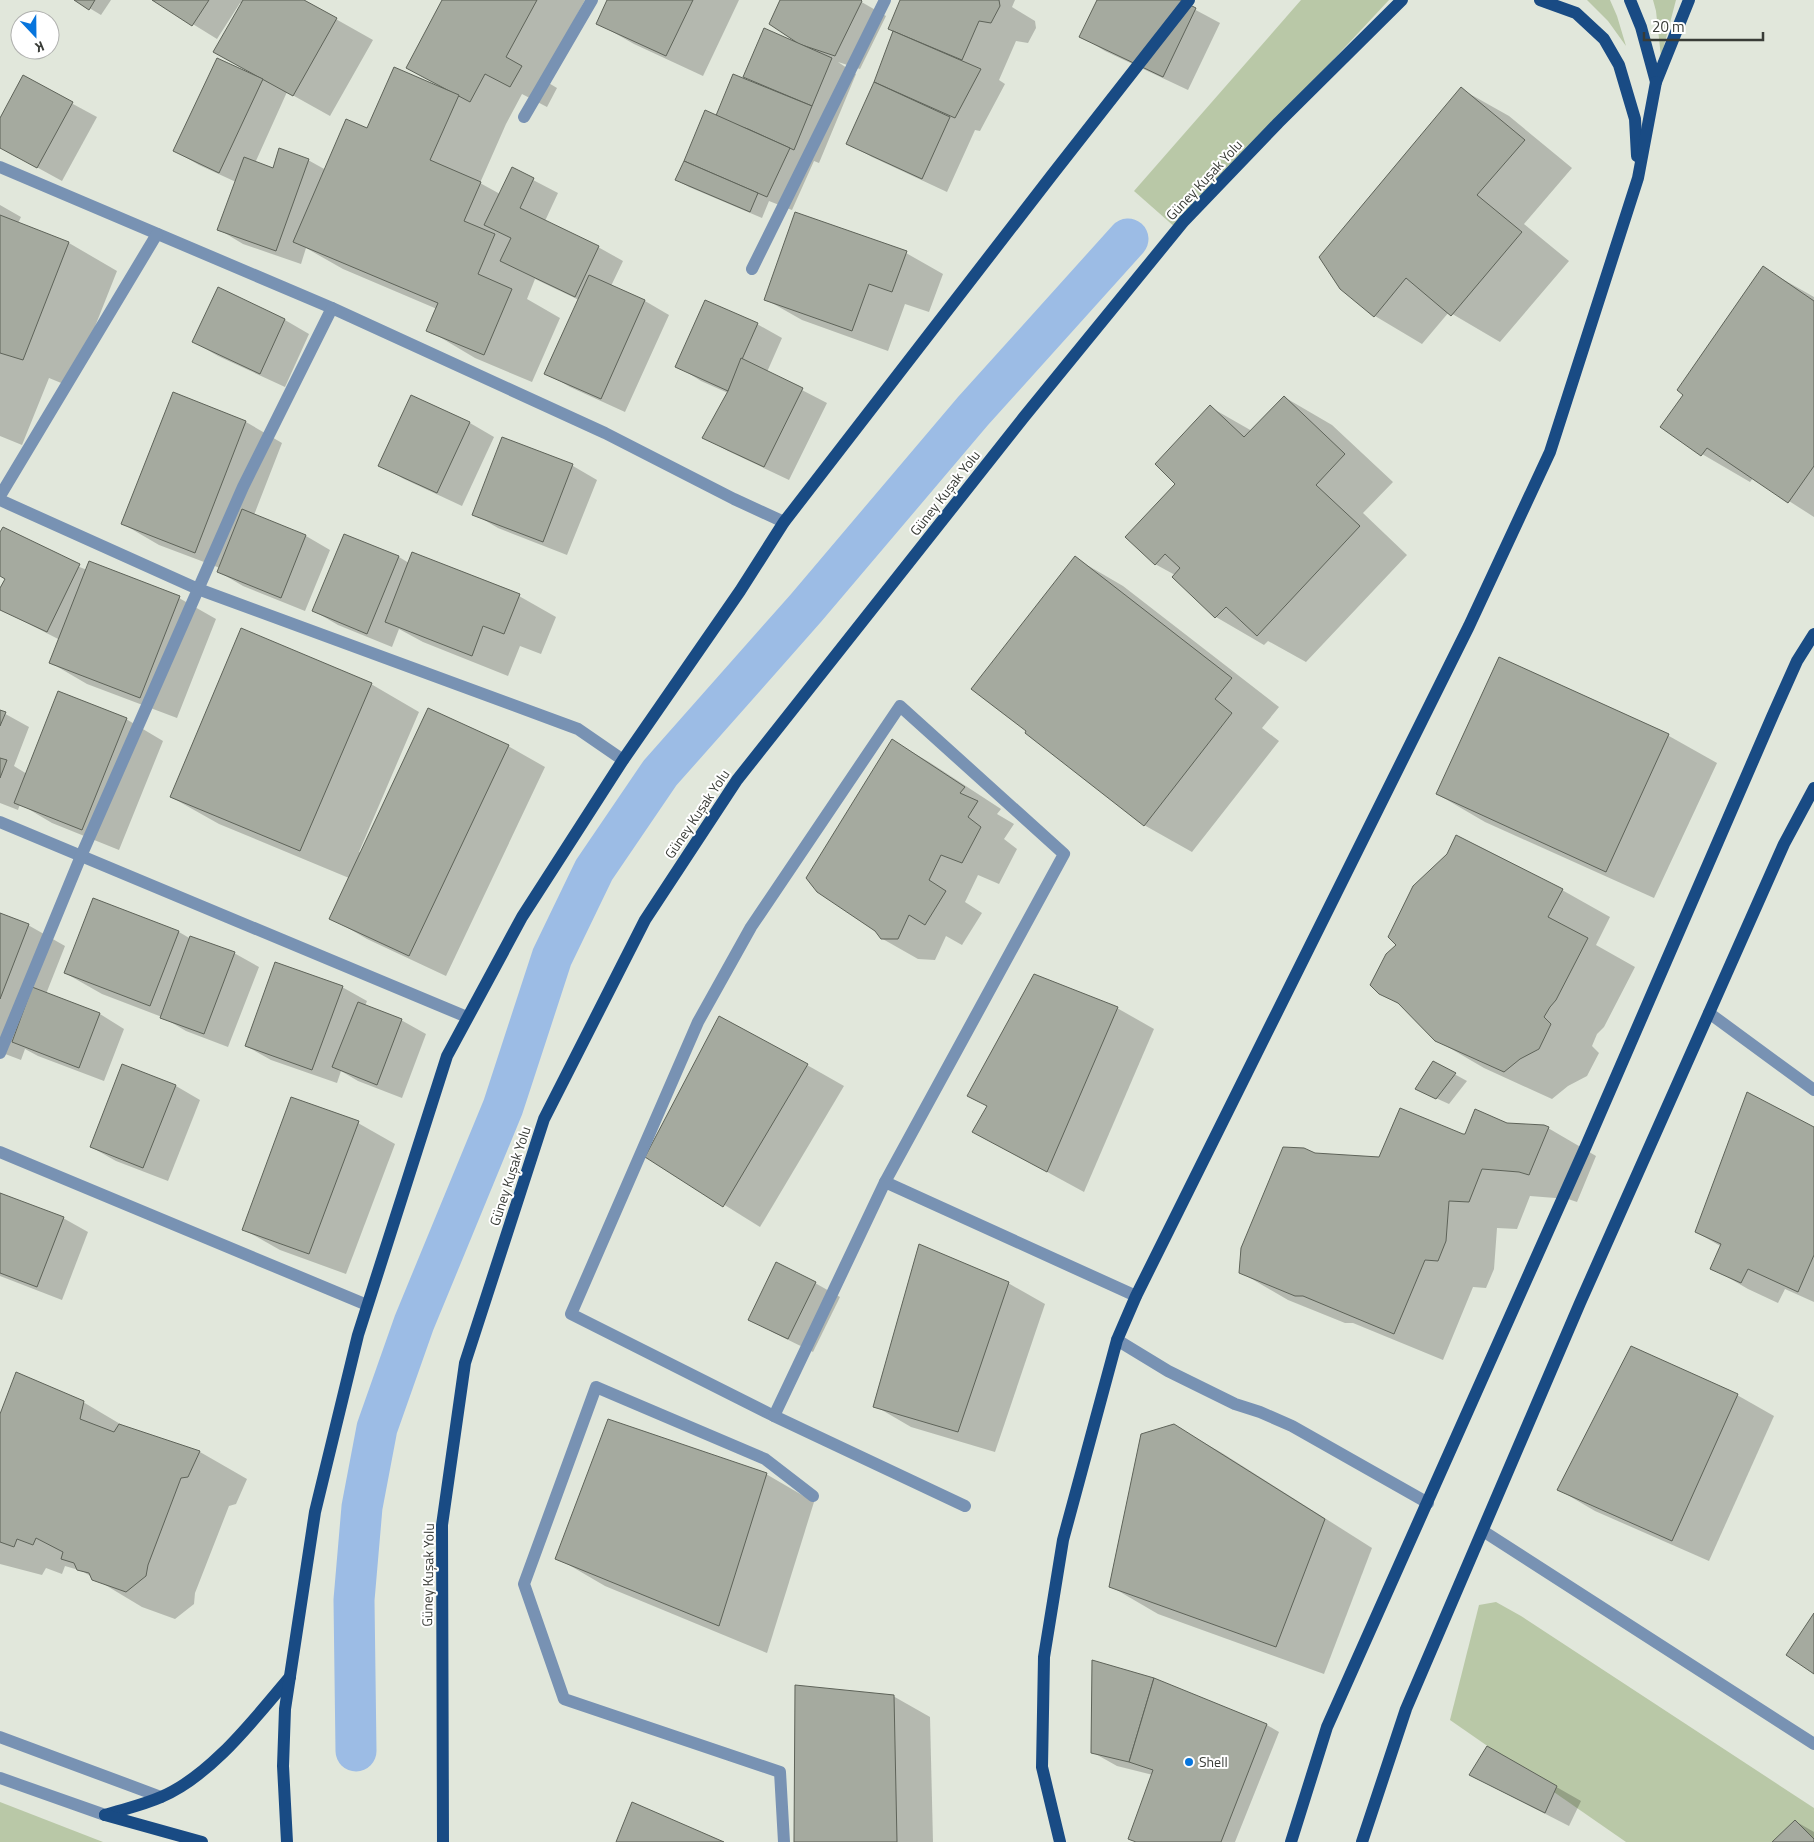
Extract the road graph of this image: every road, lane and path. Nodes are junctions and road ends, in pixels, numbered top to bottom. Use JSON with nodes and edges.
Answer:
{"nodes":[{"id":1,"x":592,"y":0,"type":"edge"},
{"id":2,"x":885,"y":0,"type":"edge"},
{"id":3,"x":1189,"y":0,"type":"edge"},
{"id":4,"x":1402,"y":0,"type":"edge"},
{"id":5,"x":1540,"y":0,"type":"edge"},
{"id":6,"x":1630,"y":0,"type":"edge"},
{"id":7,"x":1689,"y":0,"type":"edge"},
{"id":8,"x":1656,"y":82,"type":"junction"},
{"id":9,"x":524,"y":117,"type":"dead end"},
{"id":10,"x":0,"y":167,"type":"edge"},
{"id":11,"x":1638,"y":178,"type":"junction"},
{"id":12,"x":157,"y":234,"type":"junction"},
{"id":13,"x":752,"y":269,"type":"dead end"},
{"id":14,"x":332,"y":308,"type":"junction"},
{"id":15,"x":0,"y":496,"type":"edge"},
{"id":16,"x":0,"y":500,"type":"edge"},
{"id":17,"x":784,"y":522,"type":"junction"},
{"id":18,"x":198,"y":589,"type":"junction"},
{"id":19,"x":1814,"y":634,"type":"edge"},
{"id":20,"x":623,"y":760,"type":"junction"},
{"id":21,"x":1814,"y":788,"type":"edge"},
{"id":22,"x":0,"y":822,"type":"edge"},
{"id":23,"x":81,"y":856,"type":"junction"},
{"id":24,"x":1709,"y":1013,"type":"junction"},
{"id":25,"x":467,"y":1017,"type":"junction"},
{"id":26,"x":0,"y":1053,"type":"edge"},
{"id":27,"x":1814,"y":1090,"type":"edge"},
{"id":28,"x":0,"y":1152,"type":"edge"},
{"id":29,"x":885,"y":1182,"type":"junction"},
{"id":30,"x":1136,"y":1296,"type":"junction"},
{"id":31,"x":367,"y":1305,"type":"junction"},
{"id":32,"x":1117,"y":1340,"type":"junction"},
{"id":33,"x":774,"y":1416,"type":"junction"},
{"id":34,"x":813,"y":1496,"type":"dead end"},
{"id":35,"x":1428,"y":1504,"type":"junction"},
{"id":36,"x":965,"y":1506,"type":"dead end"},
{"id":37,"x":1482,"y":1531,"type":"junction"},
{"id":38,"x":290,"y":1677,"type":"junction"},
{"id":39,"x":0,"y":1737,"type":"edge"},
{"id":40,"x":1814,"y":1744,"type":"edge"},
{"id":41,"x":0,"y":1778,"type":"edge"},
{"id":42,"x":161,"y":1797,"type":"junction"},
{"id":43,"x":105,"y":1815,"type":"junction"},
{"id":44,"x":169,"y":1832,"type":"junction"},
{"id":45,"x":182,"y":1842,"type":"edge"},
{"id":46,"x":202,"y":1842,"type":"edge"},
{"id":47,"x":287,"y":1842,"type":"edge"},
{"id":48,"x":442,"y":1842,"type":"edge"},
{"id":49,"x":784,"y":1842,"type":"edge"},
{"id":50,"x":1060,"y":1842,"type":"edge"},
{"id":51,"x":1291,"y":1842,"type":"edge"},
{"id":52,"x":1362,"y":1842,"type":"edge"}],
"edges":[{"from":1,"to":9,"type":"street"},
{"from":2,"to":13,"type":"street"},
{"from":3,"to":17,"type":"main road"},
{"from":4,"to":48,"type":"main road","name":"Güney Kuşak Yolu"},
{"from":5,"to":11,"type":"main road"},
{"from":6,"to":8,"type":"main road"},
{"from":7,"to":8,"type":"main road"},
{"from":8,"to":11,"type":"main road"},
{"from":10,"to":12,"type":"street"},
{"from":11,"to":30,"type":"main road"},
{"from":12,"to":14,"type":"street"},
{"from":12,"to":15,"type":"street"},
{"from":14,"to":17,"type":"street"},
{"from":14,"to":18,"type":"street"},
{"from":16,"to":18,"type":"street"},
{"from":17,"to":20,"type":"main road"},
{"from":18,"to":20,"type":"street"},
{"from":18,"to":23,"type":"street"},
{"from":19,"to":35,"type":"main road"},
{"from":20,"to":25,"type":"main road"},
{"from":21,"to":24,"type":"main road"},
{"from":22,"to":23,"type":"street"},
{"from":23,"to":25,"type":"street"},
{"from":23,"to":26,"type":"street"},
{"from":24,"to":27,"type":"street"},
{"from":24,"to":37,"type":"main road"},
{"from":25,"to":31,"type":"main road"},
{"from":28,"to":31,"type":"street"},
{"from":29,"to":30,"type":"street"},
{"from":29,"to":33,"type":"street"},
{"from":29,"to":33,"type":"street"},
{"from":30,"to":32,"type":"main road"},
{"from":31,"to":38,"type":"main road"},
{"from":32,"to":35,"type":"street"},
{"from":32,"to":50,"type":"main road"},
{"from":33,"to":36,"type":"street"},
{"from":34,"to":49,"type":"street"},
{"from":35,"to":51,"type":"main road"},
{"from":37,"to":40,"type":"street"},
{"from":37,"to":52,"type":"main road"},
{"from":38,"to":42,"type":"main road"},
{"from":38,"to":47,"type":"main road"},
{"from":39,"to":42,"type":"street"},
{"from":41,"to":43,"type":"street"},
{"from":42,"to":43,"type":"main road"},
{"from":43,"to":44,"type":"main road"},
{"from":44,"to":45,"type":"main road"},
{"from":44,"to":46,"type":"main road"}]}
